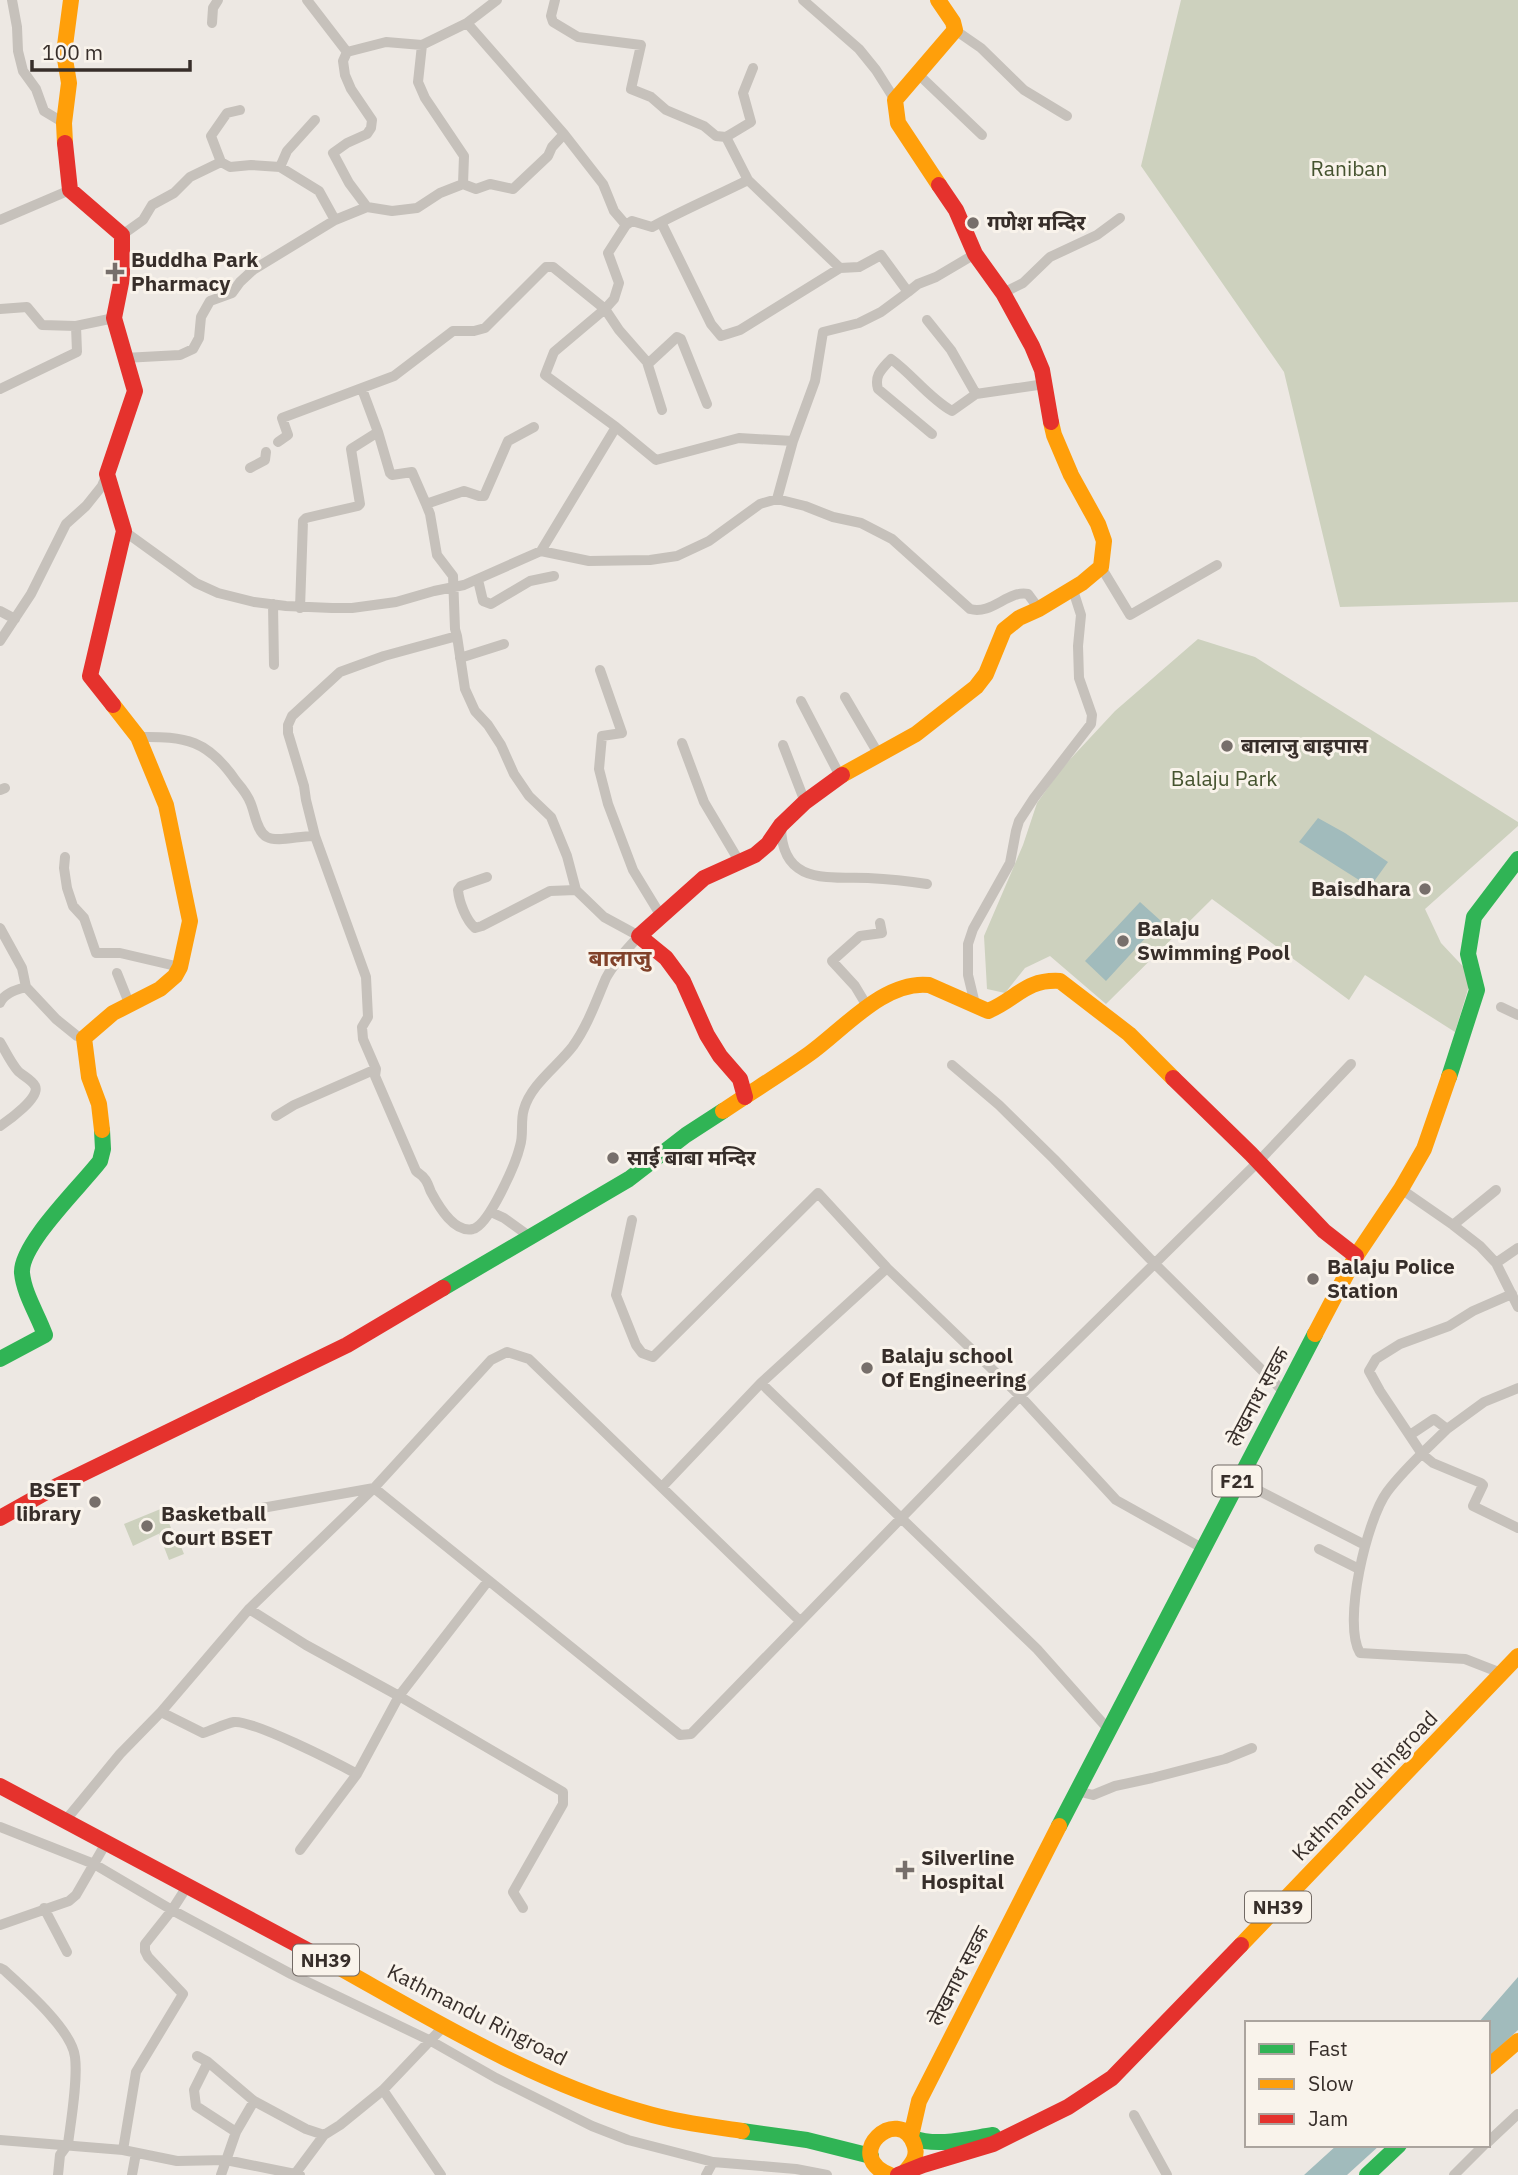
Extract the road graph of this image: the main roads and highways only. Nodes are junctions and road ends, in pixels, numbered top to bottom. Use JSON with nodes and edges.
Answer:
{"nodes":[{"id":1,"x":71,"y":0,"type":"edge"},
{"id":2,"x":938,"y":0,"type":"edge"},
{"id":3,"x":1516,"y":868,"type":"edge"},
{"id":4,"x":745,"y":1097,"type":"junction"},
{"id":5,"x":1356,"y":1256,"type":"junction"},
{"id":6,"x":0,"y":1359,"type":"edge"},
{"id":7,"x":0,"y":1518,"type":"edge"},
{"id":8,"x":1518,"y":1656,"type":"edge"},
{"id":9,"x":1,"y":1790,"type":"edge"},
{"id":10,"x":1518,"y":2041,"type":"edge"},
{"id":11,"x":1490,"y":2065,"type":"edge"},
{"id":12,"x":919,"y":2101,"type":"junction"},
{"id":13,"x":886,"y":2130,"type":"junction"},
{"id":14,"x":1018,"y":2132,"type":"junction"},
{"id":15,"x":912,"y":2137,"type":"junction"},
{"id":16,"x":809,"y":2140,"type":"junction"},
{"id":17,"x":1397,"y":2147,"type":"edge"},
{"id":18,"x":870,"y":2165,"type":"edge"},
{"id":19,"x":897,"y":2174,"type":"edge"},
{"id":20,"x":1367,"y":2175,"type":"edge"}],
"edges":[{"from":1,"to":6,"type":"main road"},
{"from":2,"to":4,"type":"main road"},
{"from":3,"to":5,"type":"main road","name":"लेखनाथ सडक","number":"F21"},
{"from":4,"to":5,"type":"main road"},
{"from":4,"to":7,"type":"main road"},
{"from":5,"to":12,"type":"main road","name":"लेखनाथ सडक","number":"F21"},
{"from":8,"to":14,"type":"main road","name":"Kathmandu Ringroad","number":"NH39"},
{"from":9,"to":16,"type":"main road","name":"Kathmandu Ringroad","number":"NH39"},
{"from":10,"to":11,"type":"main road"},
{"from":12,"to":13,"type":"main road","name":"लेखनाथ सडक","number":"F21"},
{"from":12,"to":15,"type":"main road","name":"लेखनाथ सडक","number":"F21"},
{"from":13,"to":15,"type":"main road","name":"Kathmandu Ringroad","number":"NH39"},
{"from":13,"to":16,"type":"main road","name":"Kathmandu Ringroad","number":"NH39"},
{"from":13,"to":18,"type":"main road"},
{"from":14,"to":15,"type":"main road","name":"Kathmandu Ringroad","number":"NH39"},
{"from":14,"to":19,"type":"main road","name":"Kathmandu Ringroad","number":"NH39"},
{"from":15,"to":19,"type":"main road"},
{"from":16,"to":18,"type":"main road","name":"Kathmandu Ringroad","number":"NH39"},
{"from":17,"to":20,"type":"main road"},
{"from":18,"to":19,"type":"main road","name":"Kathmandu Ringroad","number":"NH39"}]}
